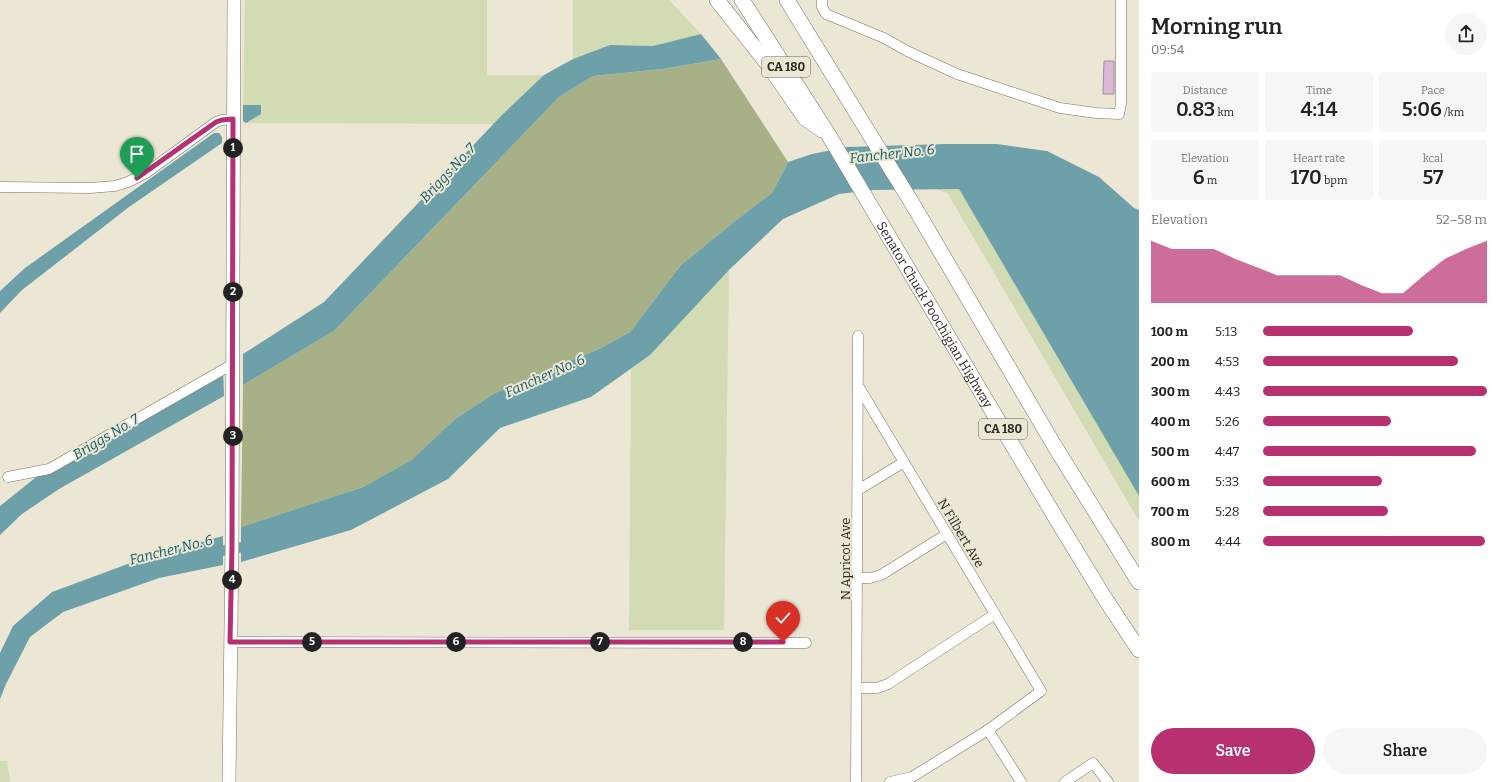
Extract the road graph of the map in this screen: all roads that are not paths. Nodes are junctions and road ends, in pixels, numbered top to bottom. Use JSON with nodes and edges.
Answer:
{"nodes":[{"id":1,"x":234,"y":0,"type":"edge"},
{"id":2,"x":717,"y":0,"type":"edge"},
{"id":3,"x":742,"y":0,"type":"edge"},
{"id":4,"x":787,"y":0,"type":"edge"},
{"id":5,"x":822,"y":0,"type":"edge"},
{"id":6,"x":1121,"y":0,"type":"edge"},
{"id":7,"x":233,"y":119,"type":"junction"},
{"id":8,"x":828,"y":134,"type":"junction"},
{"id":9,"x":0,"y":187,"type":"edge"},
{"id":10,"x":858,"y":336,"type":"dead end"},
{"id":11,"x":233,"y":364,"type":"junction"},
{"id":12,"x":859,"y":387,"type":"junction"},
{"id":13,"x":904,"y":462,"type":"junction"},
{"id":14,"x":8,"y":477,"type":"dead end"},
{"id":15,"x":858,"y":490,"type":"junction"},
{"id":16,"x":947,"y":534,"type":"junction"},
{"id":17,"x":858,"y":578,"type":"junction"},
{"id":18,"x":1139,"y":582,"type":"edge"},
{"id":19,"x":995,"y":614,"type":"junction"},
{"id":20,"x":230,"y":642,"type":"junction"},
{"id":21,"x":806,"y":642,"type":"dead end"},
{"id":22,"x":1139,"y":650,"type":"edge"},
{"id":23,"x":857,"y":688,"type":"junction"},
{"id":24,"x":988,"y":730,"type":"junction"},
{"id":25,"x":229,"y":782,"type":"edge"},
{"id":26,"x":856,"y":782,"type":"edge"},
{"id":27,"x":890,"y":782,"type":"edge"},
{"id":28,"x":1021,"y":782,"type":"edge"},
{"id":29,"x":1065,"y":782,"type":"edge"},
{"id":30,"x":1108,"y":782,"type":"edge"}],
"edges":[{"from":1,"to":7,"type":"main road"},
{"from":2,"to":8,"type":"highway"},
{"from":3,"to":8,"type":"highway","name":"Senator Chuck Poochigian Highway","number":"CA 180"},
{"from":4,"to":18,"type":"highway","number":"CA 180"},
{"from":5,"to":6,"type":"street"},
{"from":7,"to":9,"type":"street"},
{"from":7,"to":11,"type":"main road"},
{"from":8,"to":22,"type":"highway","name":"Senator Chuck Poochigian Highway","number":"CA 180"},
{"from":10,"to":12,"type":"street","name":"N Apricot Ave"},
{"from":11,"to":14,"type":"street"},
{"from":11,"to":20,"type":"main road"},
{"from":12,"to":13,"type":"street","name":"N Filbert Ave"},
{"from":12,"to":15,"type":"street","name":"N Apricot Ave"},
{"from":13,"to":15,"type":"street"},
{"from":13,"to":16,"type":"street","name":"N Filbert Ave"},
{"from":15,"to":17,"type":"street","name":"N Apricot Ave"},
{"from":16,"to":17,"type":"street"},
{"from":16,"to":19,"type":"street","name":"N Filbert Ave"},
{"from":17,"to":23,"type":"street","name":"N Apricot Ave"},
{"from":19,"to":23,"type":"street"},
{"from":19,"to":24,"type":"street","name":"N Filbert Ave"},
{"from":20,"to":21,"type":"street"},
{"from":20,"to":25,"type":"main road"},
{"from":23,"to":26,"type":"street","name":"N Apricot Ave"},
{"from":24,"to":27,"type":"street"},
{"from":24,"to":28,"type":"street"},
{"from":29,"to":30,"type":"street"}]}
